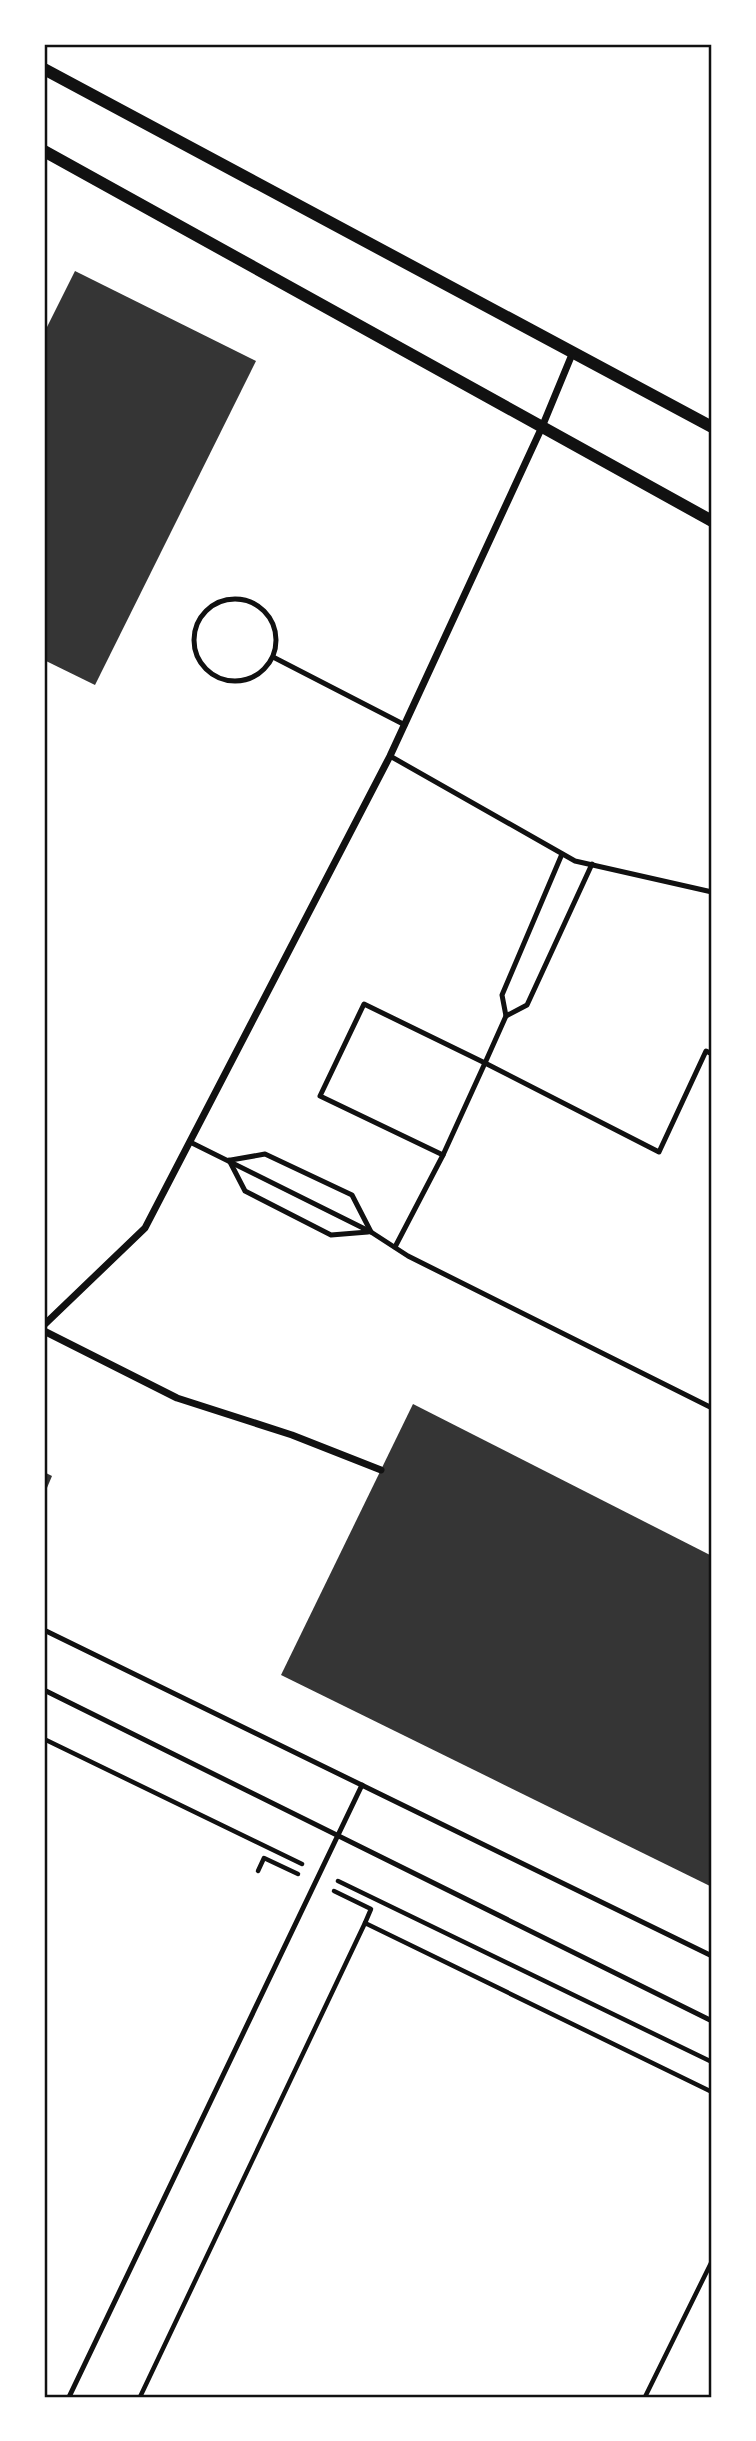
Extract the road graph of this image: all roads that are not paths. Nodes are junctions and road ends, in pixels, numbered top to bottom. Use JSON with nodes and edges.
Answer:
{"nodes":[{"id":1,"x":44,"y":69,"type":"edge"},
{"id":2,"x":44,"y":151,"type":"edge"},
{"id":3,"x":573,"y":352,"type":"junction"},
{"id":4,"x":542,"y":427,"type":"junction"},
{"id":5,"x":712,"y":428,"type":"edge"},
{"id":6,"x":712,"y":521,"type":"edge"},
{"id":7,"x":273,"y":657,"type":"junction"},
{"id":8,"x":405,"y":725,"type":"junction"},
{"id":9,"x":390,"y":756,"type":"junction"},
{"id":10,"x":562,"y":854,"type":"junction"},
{"id":11,"x":592,"y":864,"type":"junction"},
{"id":12,"x":712,"y":892,"type":"edge"},
{"id":13,"x":506,"y":1016,"type":"junction"},
{"id":14,"x":712,"y":1054,"type":"edge"},
{"id":15,"x":485,"y":1063,"type":"junction"},
{"id":16,"x":190,"y":1142,"type":"junction"},
{"id":17,"x":443,"y":1155,"type":"junction"},
{"id":18,"x":229,"y":1160,"type":"junction"},
{"id":19,"x":372,"y":1232,"type":"junction"},
{"id":20,"x":395,"y":1247,"type":"junction"},
{"id":21,"x":44,"y":1325,"type":"edge"},
{"id":22,"x":44,"y":1331,"type":"edge"},
{"id":23,"x":712,"y":1408,"type":"edge"},
{"id":24,"x":381,"y":1469,"type":"dead end"},
{"id":25,"x":44,"y":1630,"type":"edge"},
{"id":26,"x":44,"y":1690,"type":"edge"},
{"id":27,"x":362,"y":1785,"type":"junction"},
{"id":28,"x":338,"y":1836,"type":"junction"},
{"id":29,"x":712,"y":1956,"type":"edge"},
{"id":30,"x":712,"y":2021,"type":"edge"},
{"id":31,"x":69,"y":2397,"type":"edge"}],
"edges":[{"from":1,"to":3,"type":"street"},
{"from":2,"to":4,"type":"street"},
{"from":3,"to":4,"type":"street"},
{"from":3,"to":5,"type":"street"},
{"from":4,"to":6,"type":"street"},
{"from":4,"to":8,"type":"street"},
{"from":7,"to":7,"type":"lane"},
{"from":7,"to":8,"type":"lane"},
{"from":8,"to":9,"type":"street"},
{"from":9,"to":10,"type":"lane"},
{"from":9,"to":16,"type":"street"},
{"from":10,"to":11,"type":"lane"},
{"from":10,"to":13,"type":"lane"},
{"from":11,"to":12,"type":"lane"},
{"from":11,"to":13,"type":"lane"},
{"from":13,"to":15,"type":"lane"},
{"from":14,"to":15,"type":"lane"},
{"from":15,"to":17,"type":"lane"},
{"from":15,"to":17,"type":"lane"},
{"from":16,"to":18,"type":"lane"},
{"from":16,"to":21,"type":"street"},
{"from":17,"to":20,"type":"lane"},
{"from":18,"to":19,"type":"lane"},
{"from":18,"to":19,"type":"lane"},
{"from":18,"to":19,"type":"lane"},
{"from":19,"to":20,"type":"lane"},
{"from":20,"to":23,"type":"lane"},
{"from":22,"to":24,"type":"street"},
{"from":25,"to":27,"type":"lane"},
{"from":26,"to":28,"type":"lane"},
{"from":27,"to":28,"type":"lane"},
{"from":27,"to":29,"type":"lane"},
{"from":28,"to":30,"type":"lane"},
{"from":28,"to":31,"type":"lane"}]}
